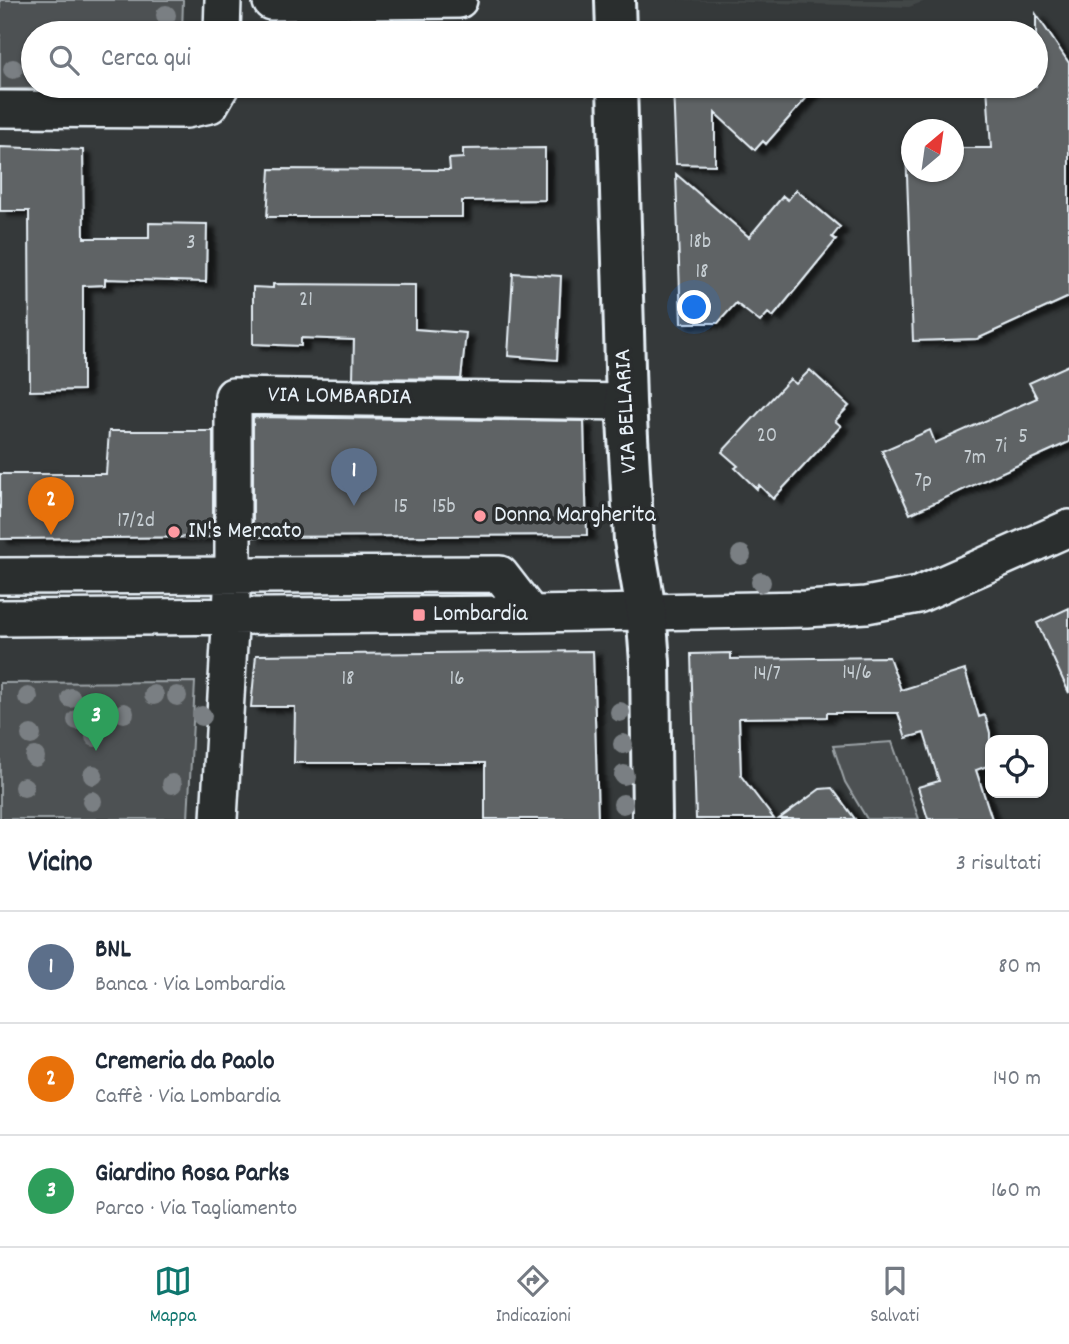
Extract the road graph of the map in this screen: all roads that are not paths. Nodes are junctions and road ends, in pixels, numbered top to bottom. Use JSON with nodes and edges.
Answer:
{"nodes":[{"id":1,"x":223,"y":0,"type":"edge"},
{"id":2,"x":458,"y":0,"type":"edge"},
{"id":3,"x":615,"y":0,"type":"edge"},
{"id":4,"x":271,"y":2,"type":"dead end"},
{"id":5,"x":222,"y":21,"type":"edge"},
{"id":6,"x":616,"y":21,"type":"edge"},
{"id":7,"x":214,"y":98,"type":"edge"},
{"id":8,"x":617,"y":98,"type":"edge"},
{"id":9,"x":0,"y":109,"type":"edge"},
{"id":10,"x":626,"y":402,"type":"junction"},
{"id":11,"x":1069,"y":528,"type":"edge"},
{"id":12,"x":233,"y":575,"type":"junction"},
{"id":13,"x":0,"y":576,"type":"edge"},
{"id":14,"x":646,"y":610,"type":"junction"},
{"id":15,"x":531,"y":614,"type":"junction"},
{"id":16,"x":231,"y":616,"type":"junction"},
{"id":17,"x":0,"y":618,"type":"edge"},
{"id":18,"x":219,"y":819,"type":"edge"},
{"id":19,"x":652,"y":819,"type":"edge"}],
"edges":[{"from":1,"to":5,"type":"street"},
{"from":2,"to":4,"type":"street"},
{"from":3,"to":6,"type":"street"},
{"from":7,"to":9,"type":"street"},
{"from":8,"to":10,"type":"street","name":"VIA BELLARIA"},
{"from":10,"to":12,"type":"street","name":"VIA LOMBARDIA"},
{"from":10,"to":14,"type":"street","name":"VIA BELLARIA"},
{"from":11,"to":14,"type":"street"},
{"from":12,"to":13,"type":"street"},
{"from":12,"to":15,"type":"street"},
{"from":12,"to":16,"type":"street"},
{"from":14,"to":15,"type":"street"},
{"from":14,"to":19,"type":"street","name":"VIA BELLARIA"},
{"from":15,"to":16,"type":"street"},
{"from":16,"to":17,"type":"street"},
{"from":16,"to":18,"type":"street"}]}
